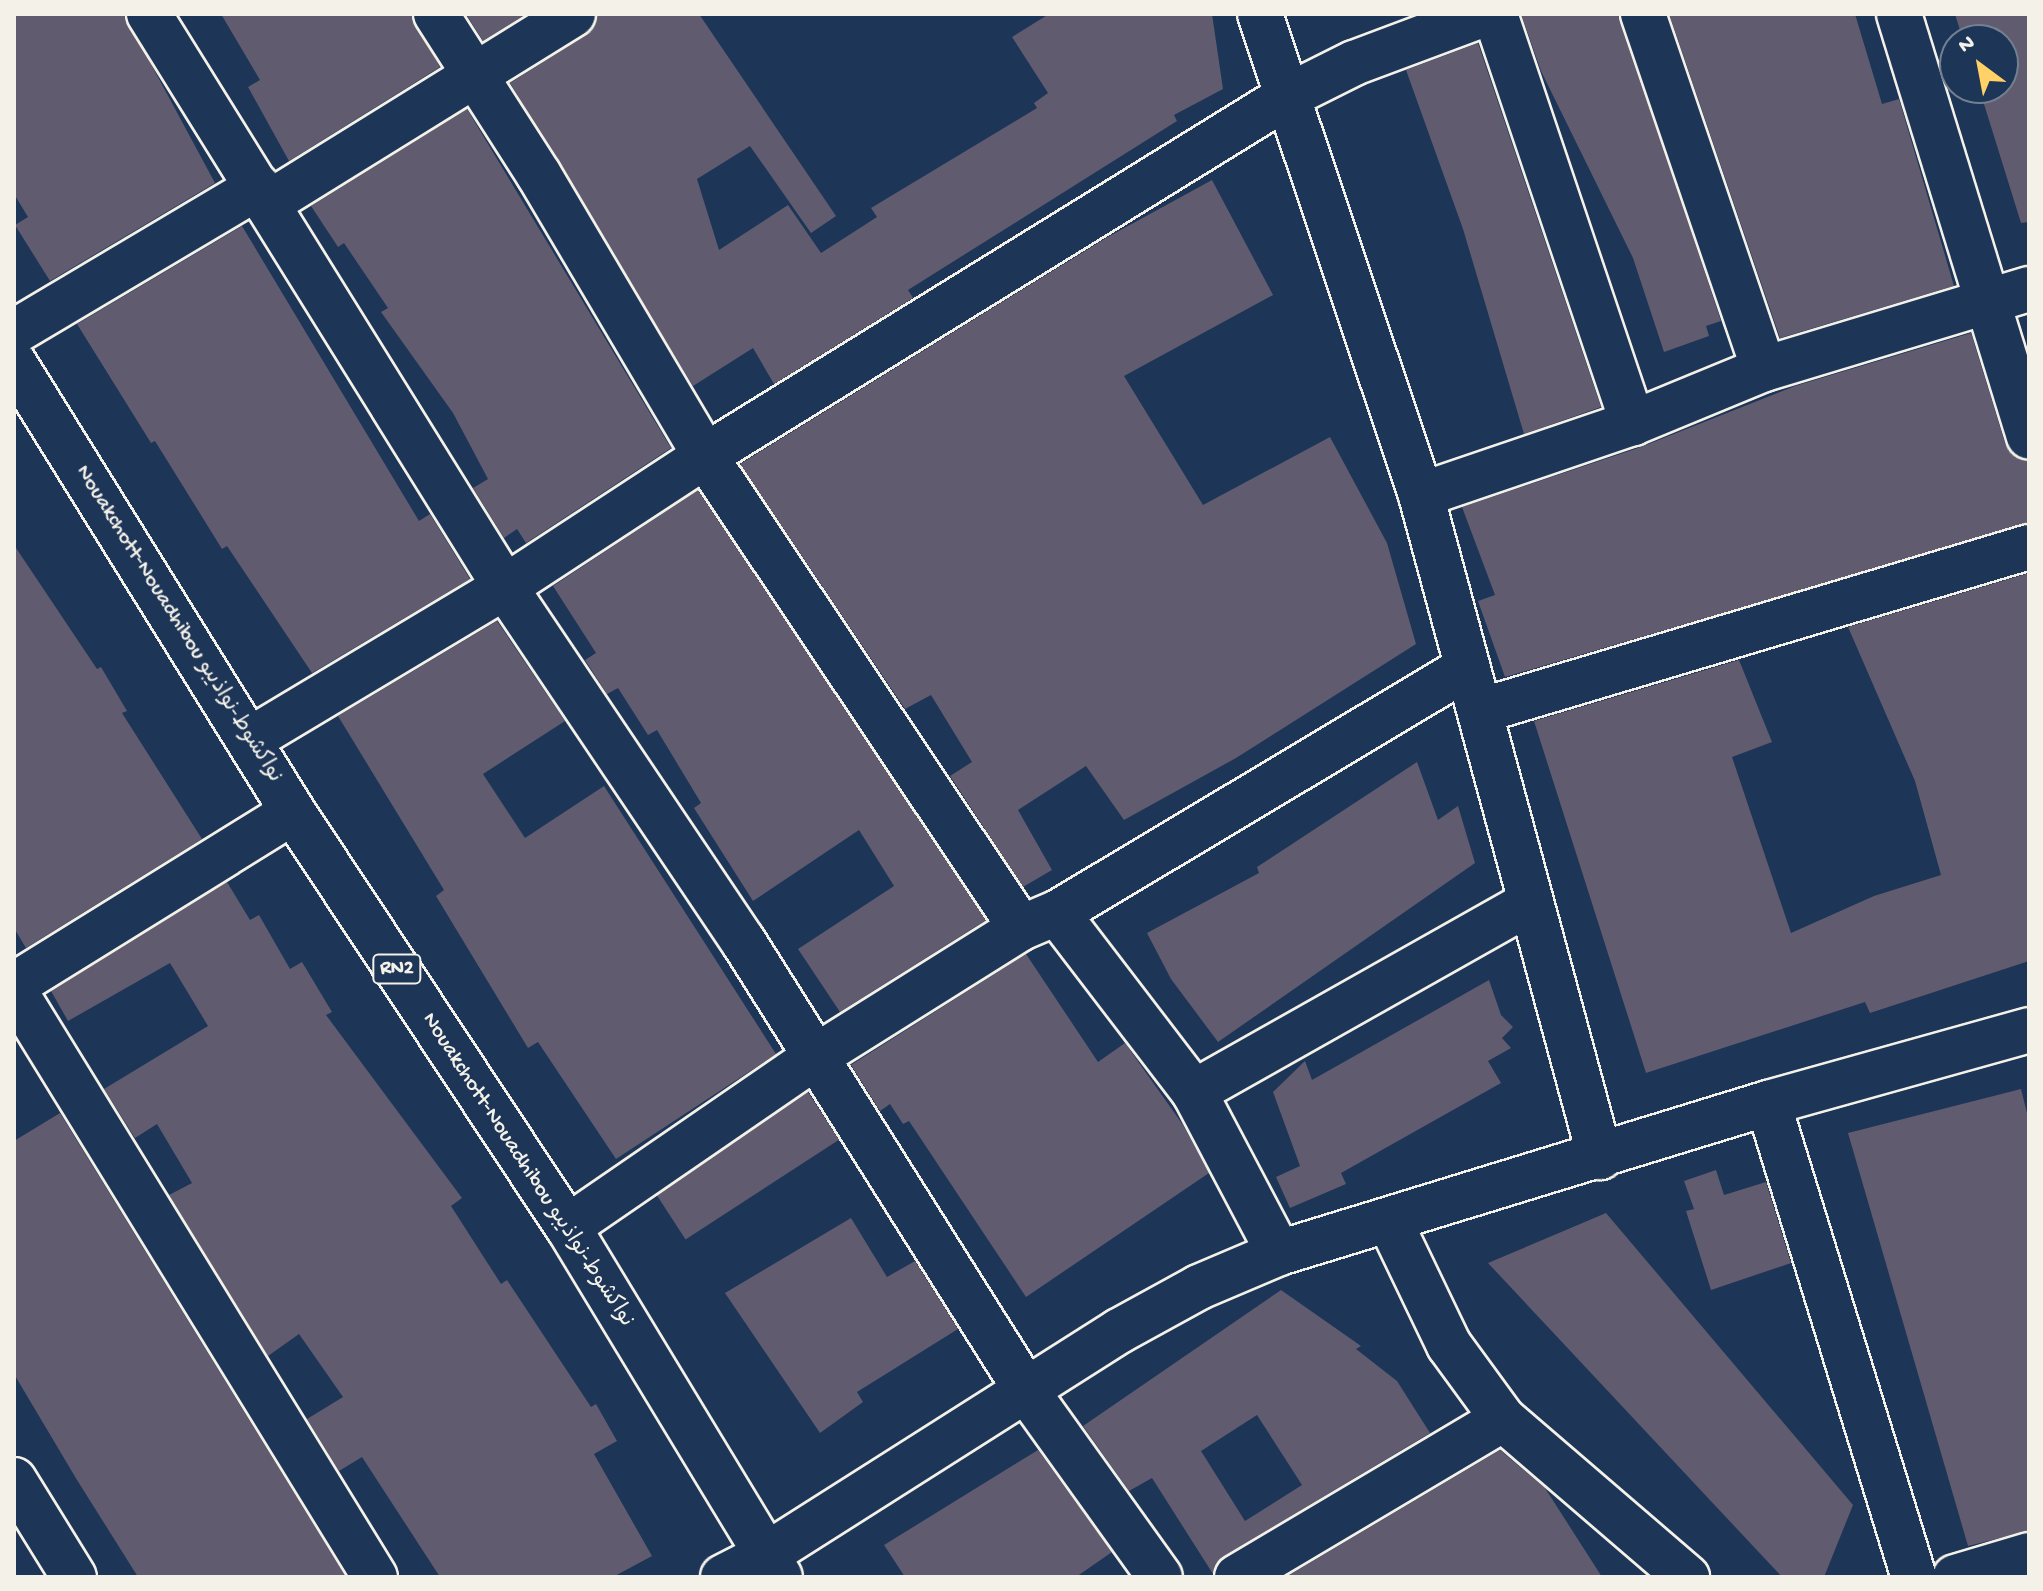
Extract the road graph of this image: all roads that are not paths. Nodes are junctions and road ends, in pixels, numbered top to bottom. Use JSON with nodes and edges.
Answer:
{"nodes":[{"id":1,"x":149,"y":14,"type":"edge"},
{"id":2,"x":436,"y":14,"type":"edge"},
{"id":3,"x":573,"y":14,"type":"edge"},
{"id":4,"x":1260,"y":14,"type":"edge"},
{"id":5,"x":1485,"y":14,"type":"edge"},
{"id":6,"x":1495,"y":14,"type":"edge"},
{"id":7,"x":1643,"y":14,"type":"edge"},
{"id":8,"x":1899,"y":14,"type":"edge"},
{"id":9,"x":473,"y":77,"type":"junction"},
{"id":10,"x":1286,"y":97,"type":"junction"},
{"id":11,"x":262,"y":196,"type":"junction"},
{"id":12,"x":2029,"y":289,"type":"edge"},
{"id":13,"x":1988,"y":303,"type":"junction"},
{"id":14,"x":14,"y":332,"type":"edge"},
{"id":15,"x":14,"y":363,"type":"edge"},
{"id":16,"x":1764,"y":369,"type":"junction"},
{"id":17,"x":1633,"y":423,"type":"junction"},
{"id":18,"x":2029,"y":436,"type":"edge"},
{"id":19,"x":705,"y":456,"type":"junction"},
{"id":20,"x":1421,"y":495,"type":"junction"},
{"id":21,"x":2029,"y":547,"type":"edge"},
{"id":22,"x":505,"y":587,"type":"junction"},
{"id":23,"x":1467,"y":668,"type":"junction"},
{"id":24,"x":1480,"y":711,"type":"junction"},
{"id":25,"x":251,"y":739,"type":"junction"},
{"id":26,"x":293,"y":812,"type":"junction"},
{"id":27,"x":1529,"y":903,"type":"junction"},
{"id":28,"x":1039,"y":920,"type":"junction"},
{"id":29,"x":14,"y":987,"type":"edge"},
{"id":30,"x":2029,"y":1030,"type":"edge"},
{"id":31,"x":812,"y":1059,"type":"junction"},
{"id":32,"x":1194,"y":1092,"type":"junction"},
{"id":33,"x":1768,"y":1103,"type":"junction"},
{"id":34,"x":1600,"y":1157,"type":"junction"},
{"id":35,"x":1389,"y":1220,"type":"junction"},
{"id":36,"x":568,"y":1227,"type":"junction"},
{"id":37,"x":1279,"y":1253,"type":"junction"},
{"id":38,"x":1026,"y":1390,"type":"junction"},
{"id":39,"x":1503,"y":1419,"type":"junction"},
{"id":40,"x":14,"y":1480,"type":"edge"},
{"id":41,"x":2029,"y":1555,"type":"edge"},
{"id":42,"x":773,"y":1566,"type":"edge"},
{"id":43,"x":74,"y":1577,"type":"edge"},
{"id":44,"x":375,"y":1577,"type":"edge"},
{"id":45,"x":723,"y":1577,"type":"edge"},
{"id":46,"x":1160,"y":1577,"type":"edge"},
{"id":47,"x":1237,"y":1577,"type":"edge"},
{"id":48,"x":1687,"y":1577,"type":"edge"},
{"id":49,"x":1914,"y":1577,"type":"edge"},
{"id":50,"x":1955,"y":1577,"type":"edge"}],
"edges":[{"from":1,"to":11,"type":"main road"},
{"from":2,"to":9,"type":"main road"},
{"from":3,"to":9,"type":"main road"},
{"from":4,"to":10,"type":"main road"},
{"from":5,"to":10,"type":"main road"},
{"from":6,"to":17,"type":"main road"},
{"from":7,"to":16,"type":"main road"},
{"from":8,"to":13,"type":"main road"},
{"from":9,"to":11,"type":"main road"},
{"from":9,"to":19,"type":"main road"},
{"from":10,"to":19,"type":"main road"},
{"from":10,"to":20,"type":"main road"},
{"from":11,"to":14,"type":"main road"},
{"from":11,"to":22,"type":"main road"},
{"from":12,"to":13,"type":"main road"},
{"from":13,"to":16,"type":"main road"},
{"from":13,"to":18,"type":"main road"},
{"from":15,"to":25,"type":"main road","name":"Nouakchott-Nouadhibou نواكشوط-نواذيبو","number":"RN2"},
{"from":16,"to":17,"type":"main road"},
{"from":17,"to":20,"type":"main road"},
{"from":19,"to":22,"type":"main road"},
{"from":19,"to":28,"type":"main road"},
{"from":20,"to":23,"type":"main road"},
{"from":21,"to":24,"type":"main road"},
{"from":22,"to":25,"type":"main road"},
{"from":22,"to":31,"type":"main road"},
{"from":23,"to":24,"type":"main road"},
{"from":23,"to":28,"type":"main road"},
{"from":24,"to":27,"type":"main road"},
{"from":25,"to":26,"type":"main road","name":"Nouakchott-Nouadhibou نواكشوط-نواذيبو","number":"RN2"},
{"from":26,"to":29,"type":"main road"},
{"from":26,"to":36,"type":"main road","name":"Nouakchott-Nouadhibou نواكشوط-نواذيبو","number":"RN2"},
{"from":27,"to":32,"type":"main road"},
{"from":27,"to":34,"type":"main road"},
{"from":28,"to":31,"type":"main road"},
{"from":28,"to":32,"type":"main road"},
{"from":29,"to":44,"type":"main road"},
{"from":30,"to":33,"type":"main road"},
{"from":31,"to":36,"type":"main road"},
{"from":31,"to":38,"type":"main road"},
{"from":32,"to":37,"type":"main road"},
{"from":33,"to":34,"type":"main road"},
{"from":33,"to":49,"type":"main road"},
{"from":34,"to":35,"type":"main road"},
{"from":35,"to":37,"type":"main road"},
{"from":35,"to":39,"type":"main road"},
{"from":36,"to":42,"type":"main road","name":"Nouakchott-Nouadhibou نواكشوط-نواذيبو","number":"RN2"},
{"from":37,"to":38,"type":"main road"},
{"from":38,"to":42,"type":"main road"},
{"from":38,"to":46,"type":"main road"},
{"from":39,"to":47,"type":"main road"},
{"from":39,"to":48,"type":"main road"},
{"from":40,"to":43,"type":"main road"},
{"from":41,"to":50,"type":"main road"},
{"from":42,"to":45,"type":"main road"}]}
